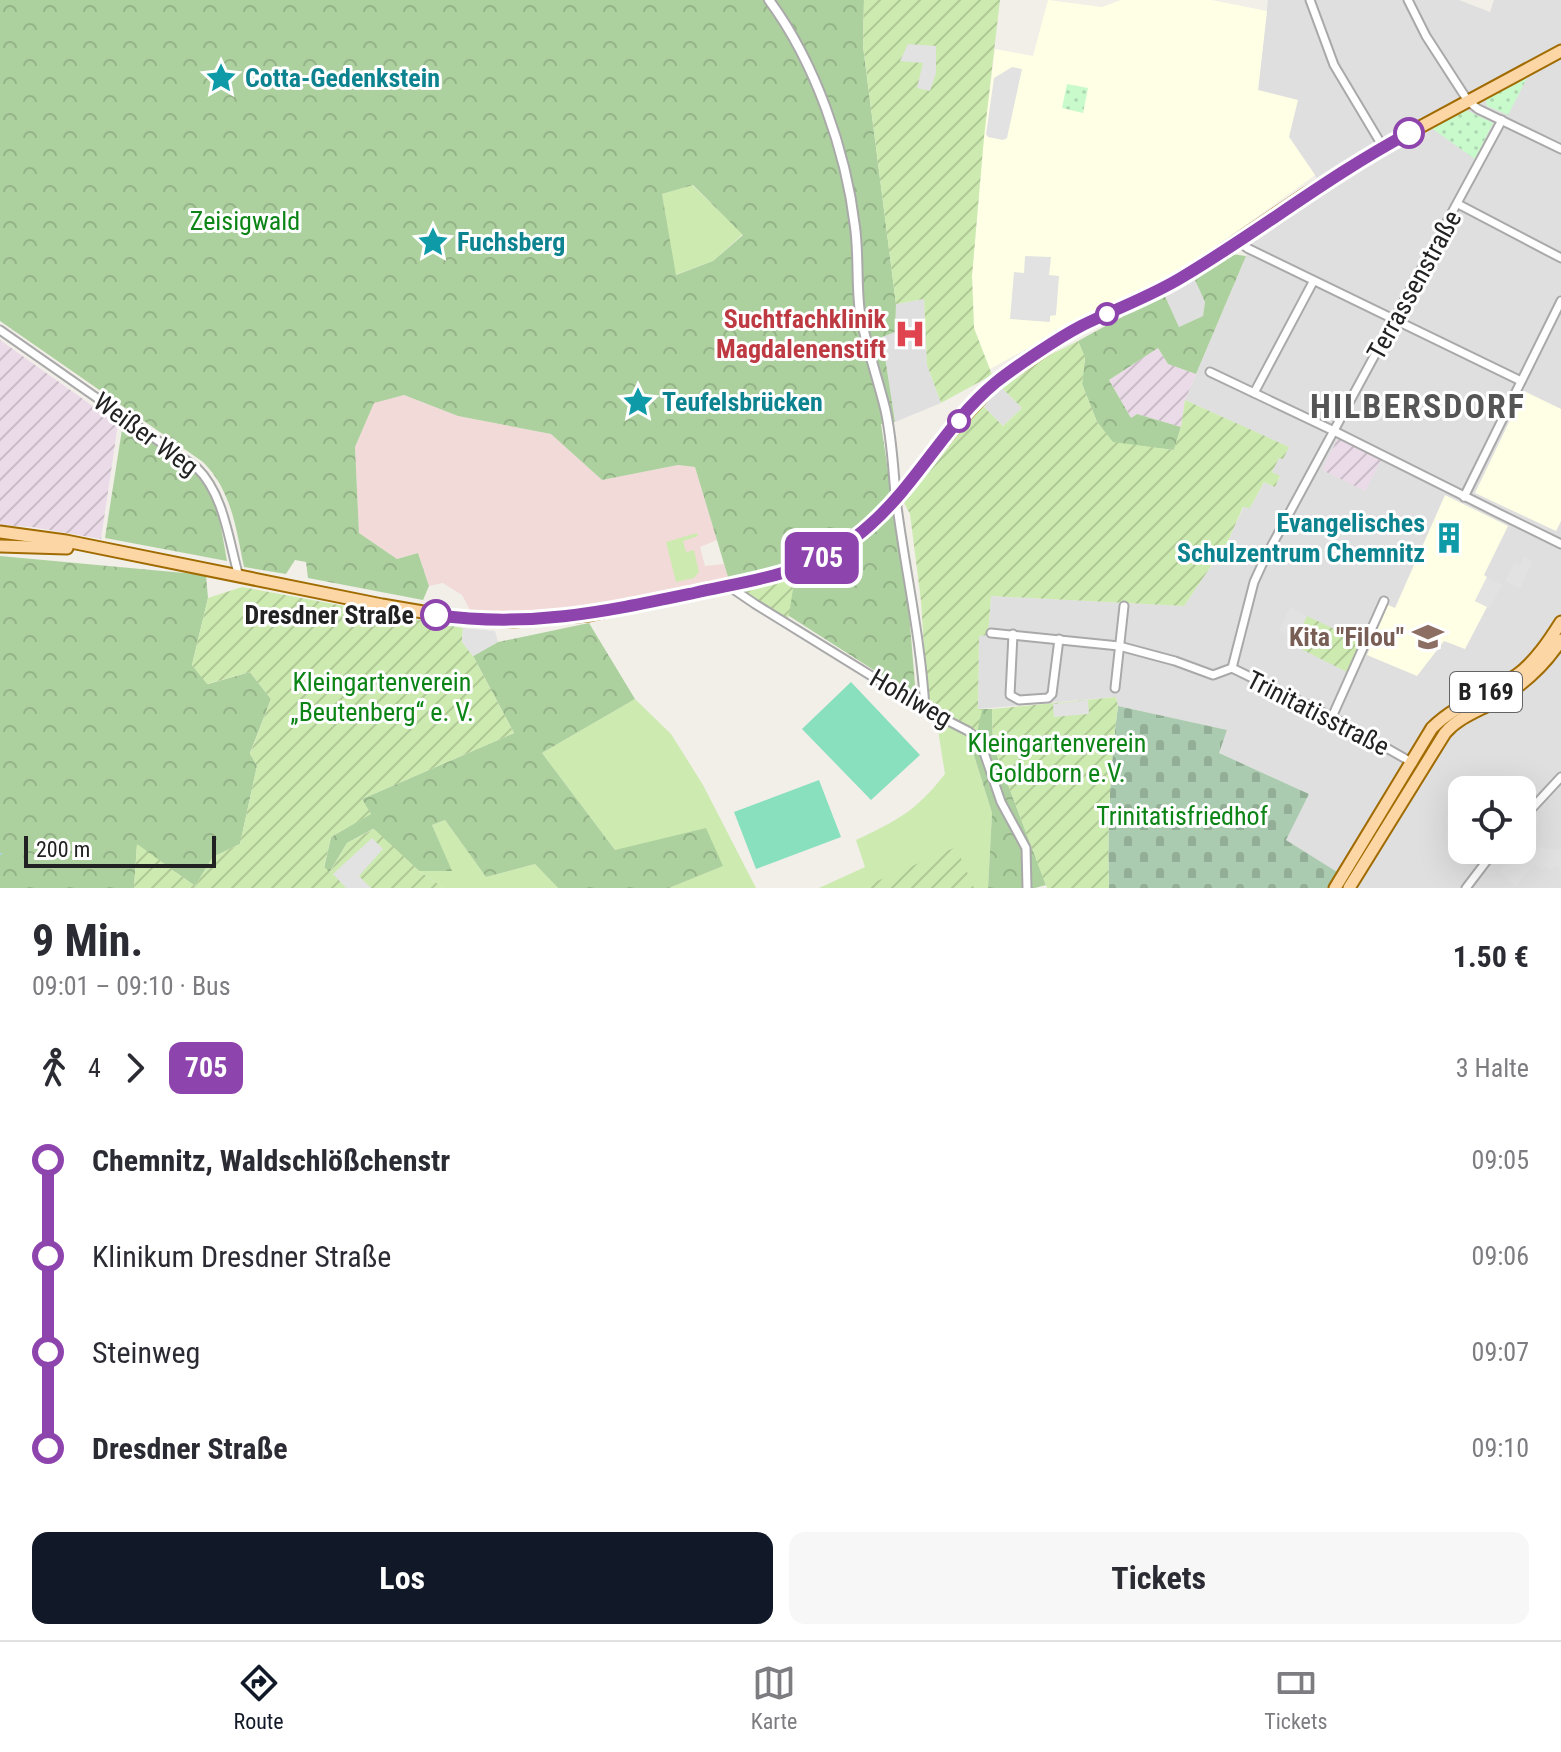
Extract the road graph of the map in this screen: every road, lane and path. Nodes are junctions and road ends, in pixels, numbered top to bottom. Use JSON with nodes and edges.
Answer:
{"nodes":[{"id":1,"x":769,"y":0,"type":"edge"},
{"id":2,"x":1310,"y":0,"type":"edge"},
{"id":3,"x":1408,"y":0,"type":"edge"},
{"id":4,"x":1561,"y":51,"type":"edge"},
{"id":5,"x":1468,"y":101,"type":"junction"},
{"id":6,"x":1502,"y":120,"type":"junction"},
{"id":7,"x":1383,"y":147,"type":"junction"},
{"id":8,"x":1561,"y":149,"type":"edge"},
{"id":9,"x":1458,"y":204,"type":"junction"},
{"id":10,"x":1238,"y":241,"type":"junction"},
{"id":11,"x":1561,"y":258,"type":"edge"},
{"id":12,"x":1313,"y":282,"type":"junction"},
{"id":13,"x":1561,"y":301,"type":"edge"},
{"id":14,"x":1393,"y":320,"type":"junction"},
{"id":15,"x":0,"y":330,"type":"edge"},
{"id":16,"x":1210,"y":372,"type":"dead end"},
{"id":17,"x":1521,"y":381,"type":"junction"},
{"id":18,"x":1254,"y":393,"type":"junction"},
{"id":19,"x":1334,"y":431,"type":"junction"},
{"id":20,"x":1464,"y":497,"type":"junction"},
{"id":21,"x":896,"y":499,"type":"junction"},
{"id":22,"x":0,"y":532,"type":"edge"},
{"id":23,"x":1561,"y":544,"type":"edge"},
{"id":24,"x":0,"y":546,"type":"edge"},
{"id":25,"x":116,"y":553,"type":"junction"},
{"id":26,"x":239,"y":577,"type":"junction"},
{"id":27,"x":759,"y":579,"type":"junction"},
{"id":28,"x":731,"y":585,"type":"junction"},
{"id":29,"x":748,"y":598,"type":"junction"},
{"id":30,"x":1384,"y":601,"type":"dead end"},
{"id":31,"x":1124,"y":606,"type":"dead end"},
{"id":32,"x":1561,"y":622,"type":"edge"},
{"id":33,"x":991,"y":633,"type":"dead end"},
{"id":34,"x":1013,"y":634,"type":"junction"},
{"id":35,"x":1059,"y":639,"type":"junction"},
{"id":36,"x":1561,"y":640,"type":"edge"},
{"id":37,"x":1119,"y":646,"type":"junction"},
{"id":38,"x":1232,"y":668,"type":"junction"},
{"id":39,"x":1115,"y":688,"type":"dead end"},
{"id":40,"x":925,"y":709,"type":"junction"},
{"id":41,"x":1332,"y":717,"type":"junction"},
{"id":42,"x":1417,"y":765,"type":"junction"},
{"id":43,"x":1561,"y":777,"type":"edge"},
{"id":44,"x":1536,"y":804,"type":"edge"},
{"id":45,"x":1484,"y":864,"type":"edge"},
{"id":46,"x":1027,"y":888,"type":"edge"},
{"id":47,"x":1335,"y":888,"type":"edge"},
{"id":48,"x":1349,"y":888,"type":"edge"},
{"id":49,"x":1466,"y":888,"type":"edge"}],
"edges":[{"from":1,"to":21,"type":"street"},
{"from":2,"to":7,"type":"street"},
{"from":3,"to":5,"type":"street"},
{"from":4,"to":5,"type":"main road"},
{"from":5,"to":6,"type":"street"},
{"from":5,"to":7,"type":"main road"},
{"from":6,"to":8,"type":"street"},
{"from":6,"to":9,"type":"street","name":"Terrassenstraße"},
{"from":7,"to":10,"type":"main road"},
{"from":9,"to":11,"type":"street"},
{"from":9,"to":14,"type":"street","name":"Terrassenstraße"},
{"from":10,"to":12,"type":"street"},
{"from":10,"to":21,"type":"main road"},
{"from":12,"to":14,"type":"street"},
{"from":12,"to":18,"type":"street"},
{"from":13,"to":17,"type":"street"},
{"from":14,"to":17,"type":"street"},
{"from":14,"to":19,"type":"street","name":"Terrassenstraße"},
{"from":15,"to":26,"type":"street","name":"Weißer Weg"},
{"from":16,"to":18,"type":"street"},
{"from":17,"to":20,"type":"street"},
{"from":18,"to":19,"type":"street"},
{"from":19,"to":20,"type":"street"},
{"from":19,"to":38,"type":"street","name":"Terrassenstraße"},
{"from":20,"to":23,"type":"street"},
{"from":21,"to":27,"type":"main road"},
{"from":21,"to":40,"type":"street"},
{"from":22,"to":25,"type":"main road"},
{"from":24,"to":25,"type":"main road"},
{"from":25,"to":26,"type":"main road"},
{"from":26,"to":28,"type":"main road"},
{"from":27,"to":28,"type":"main road"},
{"from":27,"to":29,"type":"street"},
{"from":28,"to":29,"type":"street","name":"Hohlweg"},
{"from":29,"to":40,"type":"street","name":"Hohlweg"},
{"from":30,"to":41,"type":"street"},
{"from":31,"to":37,"type":"street"},
{"from":32,"to":42,"type":"main road","number":"B 169"},
{"from":33,"to":34,"type":"street","name":"Trinitatisstraße"},
{"from":34,"to":35,"type":"street","name":"Trinitatisstraße"},
{"from":34,"to":35,"type":"street"},
{"from":35,"to":37,"type":"street","name":"Trinitatisstraße"},
{"from":36,"to":42,"type":"main road","number":"B 169"},
{"from":37,"to":38,"type":"street","name":"Trinitatisstraße"},
{"from":37,"to":39,"type":"street"},
{"from":38,"to":41,"type":"street","name":"Trinitatisstraße"},
{"from":40,"to":46,"type":"street","name":"Hohlweg"},
{"from":41,"to":42,"type":"street","name":"Trinitatisstraße"},
{"from":42,"to":47,"type":"main road","number":"B 169"},
{"from":42,"to":48,"type":"main road","number":"B 169"},
{"from":43,"to":44,"type":"street"},
{"from":45,"to":49,"type":"street"}]}
